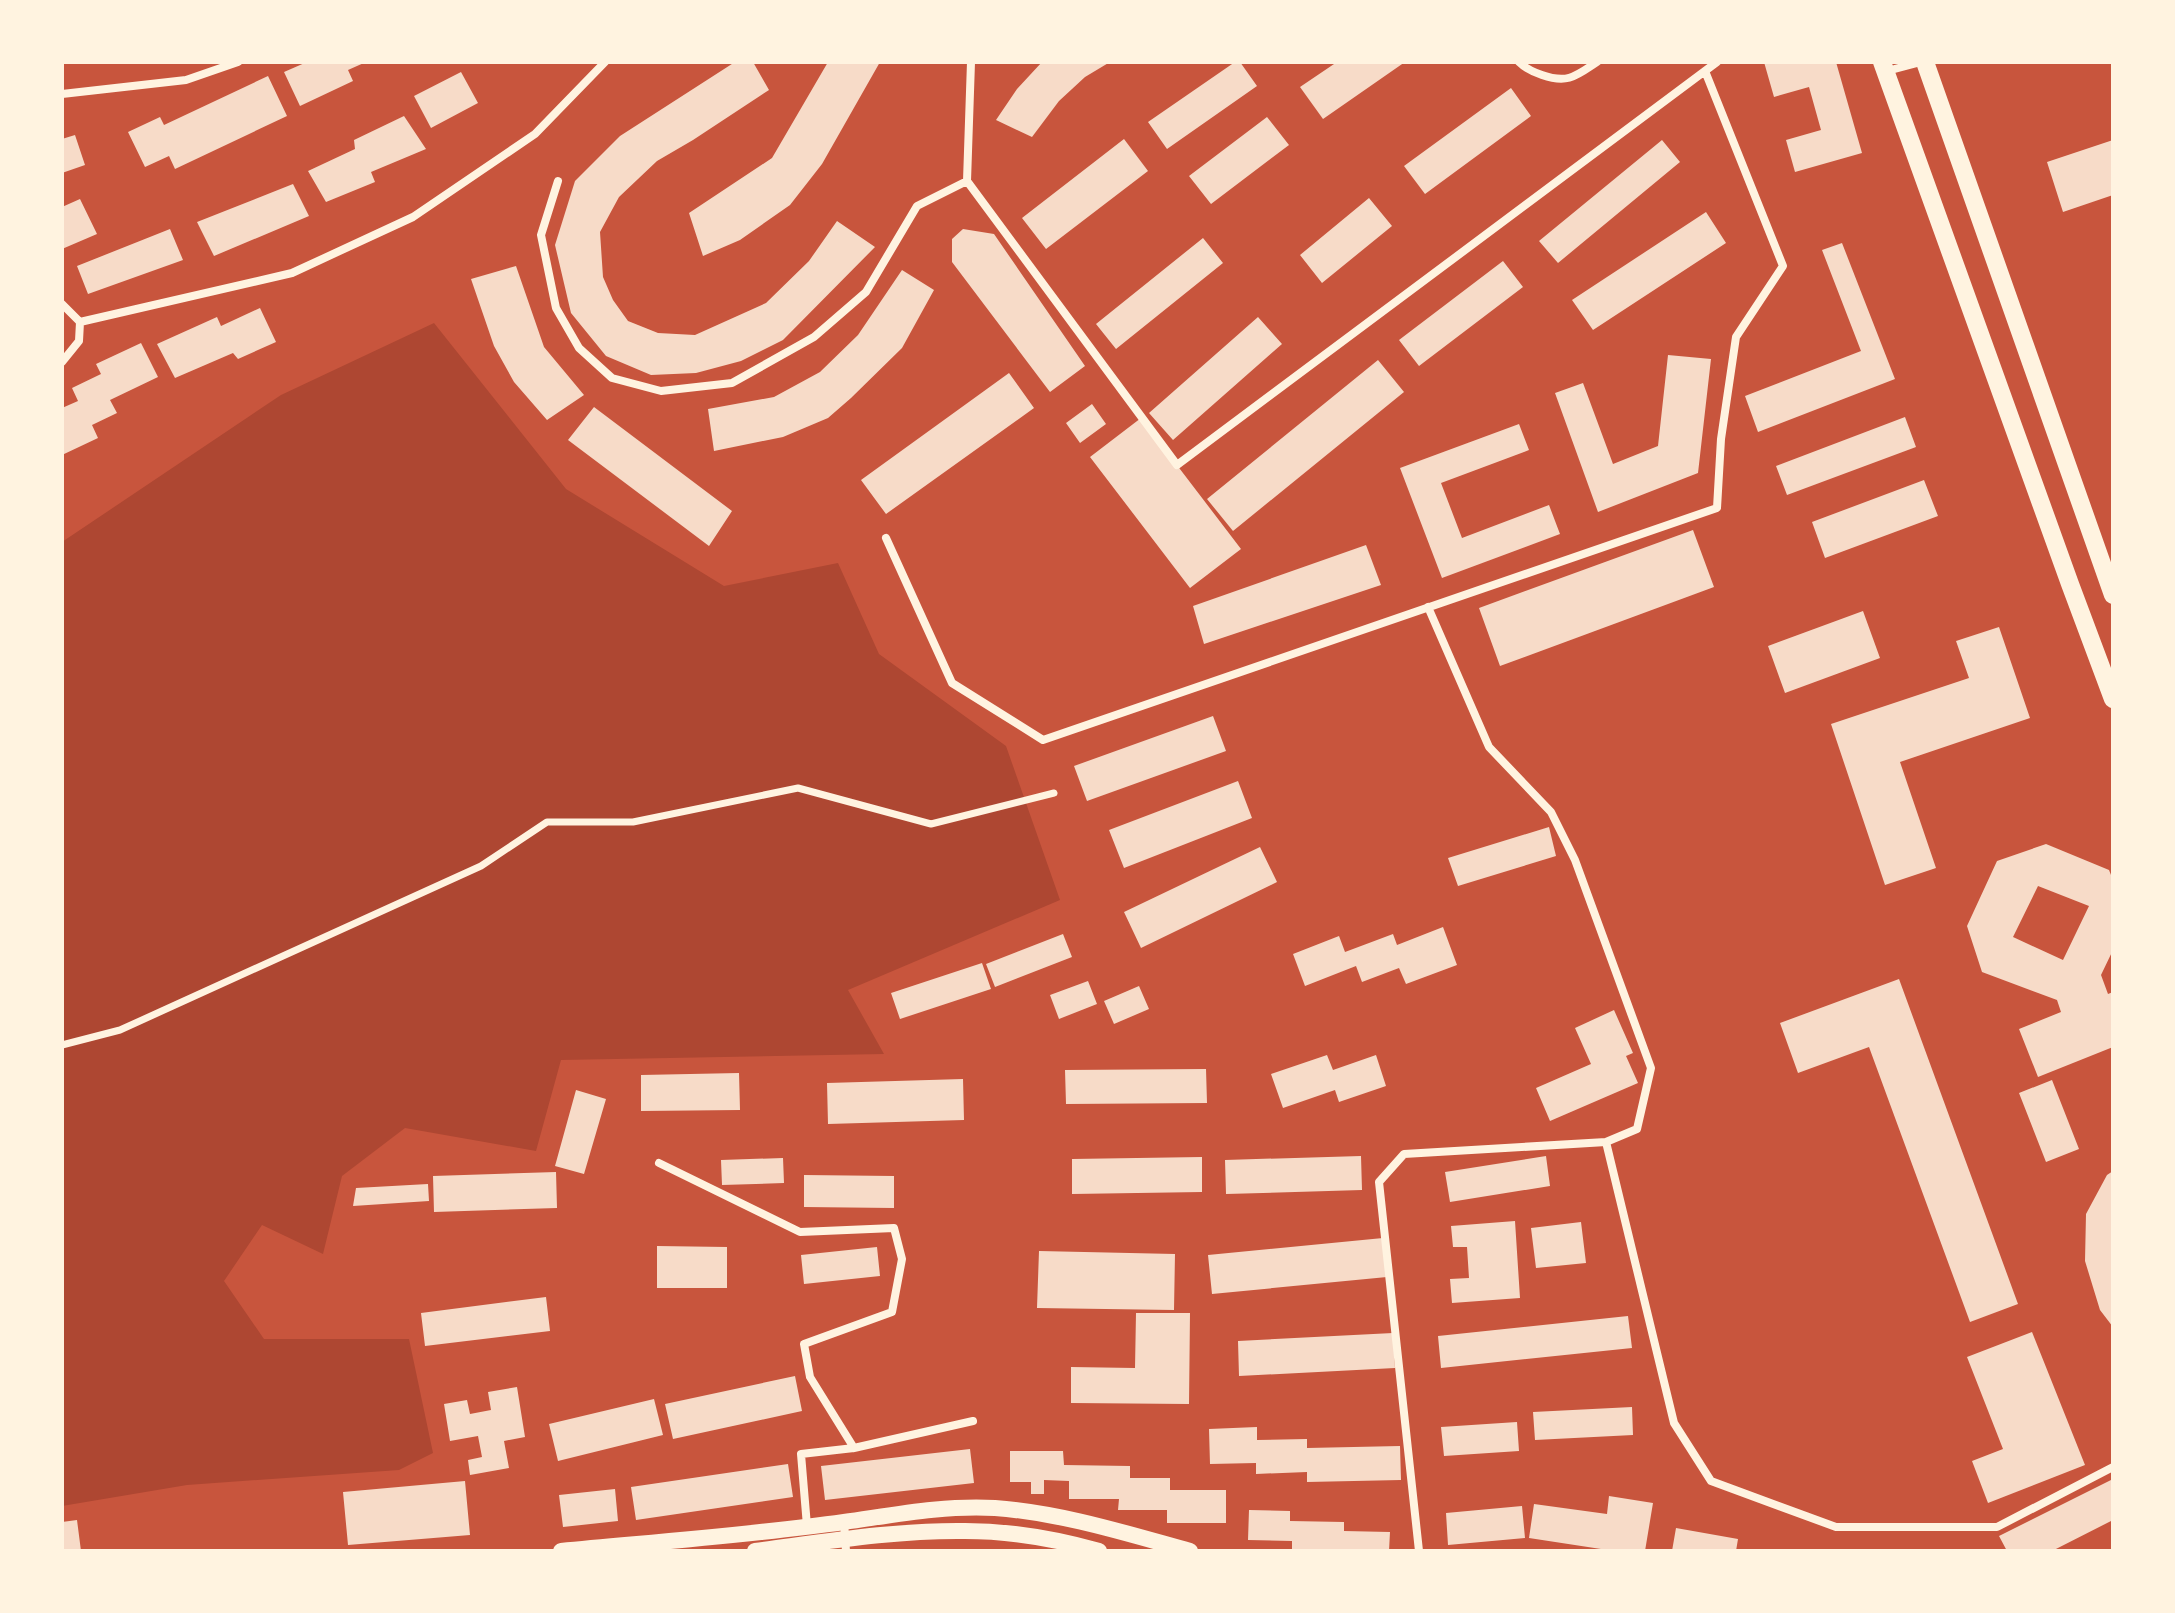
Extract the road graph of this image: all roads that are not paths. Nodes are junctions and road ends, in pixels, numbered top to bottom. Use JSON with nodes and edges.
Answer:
{"nodes":[{"id":1,"x":238,"y":62,"type":"edge"},
{"id":2,"x":605,"y":62,"type":"edge"},
{"id":3,"x":971,"y":62,"type":"edge"},
{"id":4,"x":1519,"y":62,"type":"edge"},
{"id":5,"x":1597,"y":62,"type":"edge"},
{"id":6,"x":1717,"y":62,"type":"edge"},
{"id":7,"x":1923,"y":62,"type":"edge"},
{"id":8,"x":1884,"y":67,"type":"edge"},
{"id":9,"x":1705,"y":71,"type":"junction"},
{"id":10,"x":62,"y":94,"type":"edge"},
{"id":11,"x":558,"y":181,"type":"dead end"},
{"id":12,"x":967,"y":181,"type":"junction"},
{"id":13,"x":62,"y":304,"type":"edge"},
{"id":14,"x":80,"y":322,"type":"junction"},
{"id":15,"x":62,"y":362,"type":"edge"},
{"id":16,"x":886,"y":538,"type":"dead end"},
{"id":17,"x":2113,"y":595,"type":"edge"},
{"id":18,"x":1428,"y":607,"type":"junction"},
{"id":19,"x":2113,"y":699,"type":"edge"},
{"id":20,"x":1054,"y":793,"type":"dead end"},
{"id":21,"x":62,"y":1045,"type":"edge"},
{"id":22,"x":1606,"y":1142,"type":"junction"},
{"id":23,"x":659,"y":1163,"type":"dead end"},
{"id":24,"x":973,"y":1421,"type":"dead end"},
{"id":25,"x":854,"y":1448,"type":"junction"},
{"id":26,"x":2113,"y":1467,"type":"edge"},
{"id":27,"x":807,"y":1526,"type":"junction"},
{"id":28,"x":845,"y":1538,"type":"edge"},
{"id":29,"x":561,"y":1551,"type":"edge"},
{"id":30,"x":755,"y":1551,"type":"edge"},
{"id":31,"x":1099,"y":1551,"type":"edge"},
{"id":32,"x":1190,"y":1551,"type":"edge"},
{"id":33,"x":1419,"y":1551,"type":"edge"}],
"edges":[{"from":1,"to":10,"type":"street"},
{"from":2,"to":14,"type":"street"},
{"from":3,"to":12,"type":"street"},
{"from":4,"to":5,"type":"street"},
{"from":6,"to":9,"type":"street"},
{"from":7,"to":8,"type":"street"},
{"from":7,"to":17,"type":"main road"},
{"from":8,"to":19,"type":"main road"},
{"from":9,"to":12,"type":"street"},
{"from":9,"to":18,"type":"street"},
{"from":11,"to":12,"type":"street"},
{"from":13,"to":14,"type":"street"},
{"from":14,"to":15,"type":"street"},
{"from":16,"to":18,"type":"street"},
{"from":18,"to":22,"type":"street"},
{"from":20,"to":21,"type":"street"},
{"from":22,"to":26,"type":"street"},
{"from":22,"to":33,"type":"street"},
{"from":23,"to":25,"type":"street"},
{"from":24,"to":25,"type":"street"},
{"from":25,"to":27,"type":"street"},
{"from":27,"to":28,"type":"main road"},
{"from":27,"to":29,"type":"main road"},
{"from":28,"to":30,"type":"main road"},
{"from":28,"to":31,"type":"main road"},
{"from":28,"to":32,"type":"main road"}]}
